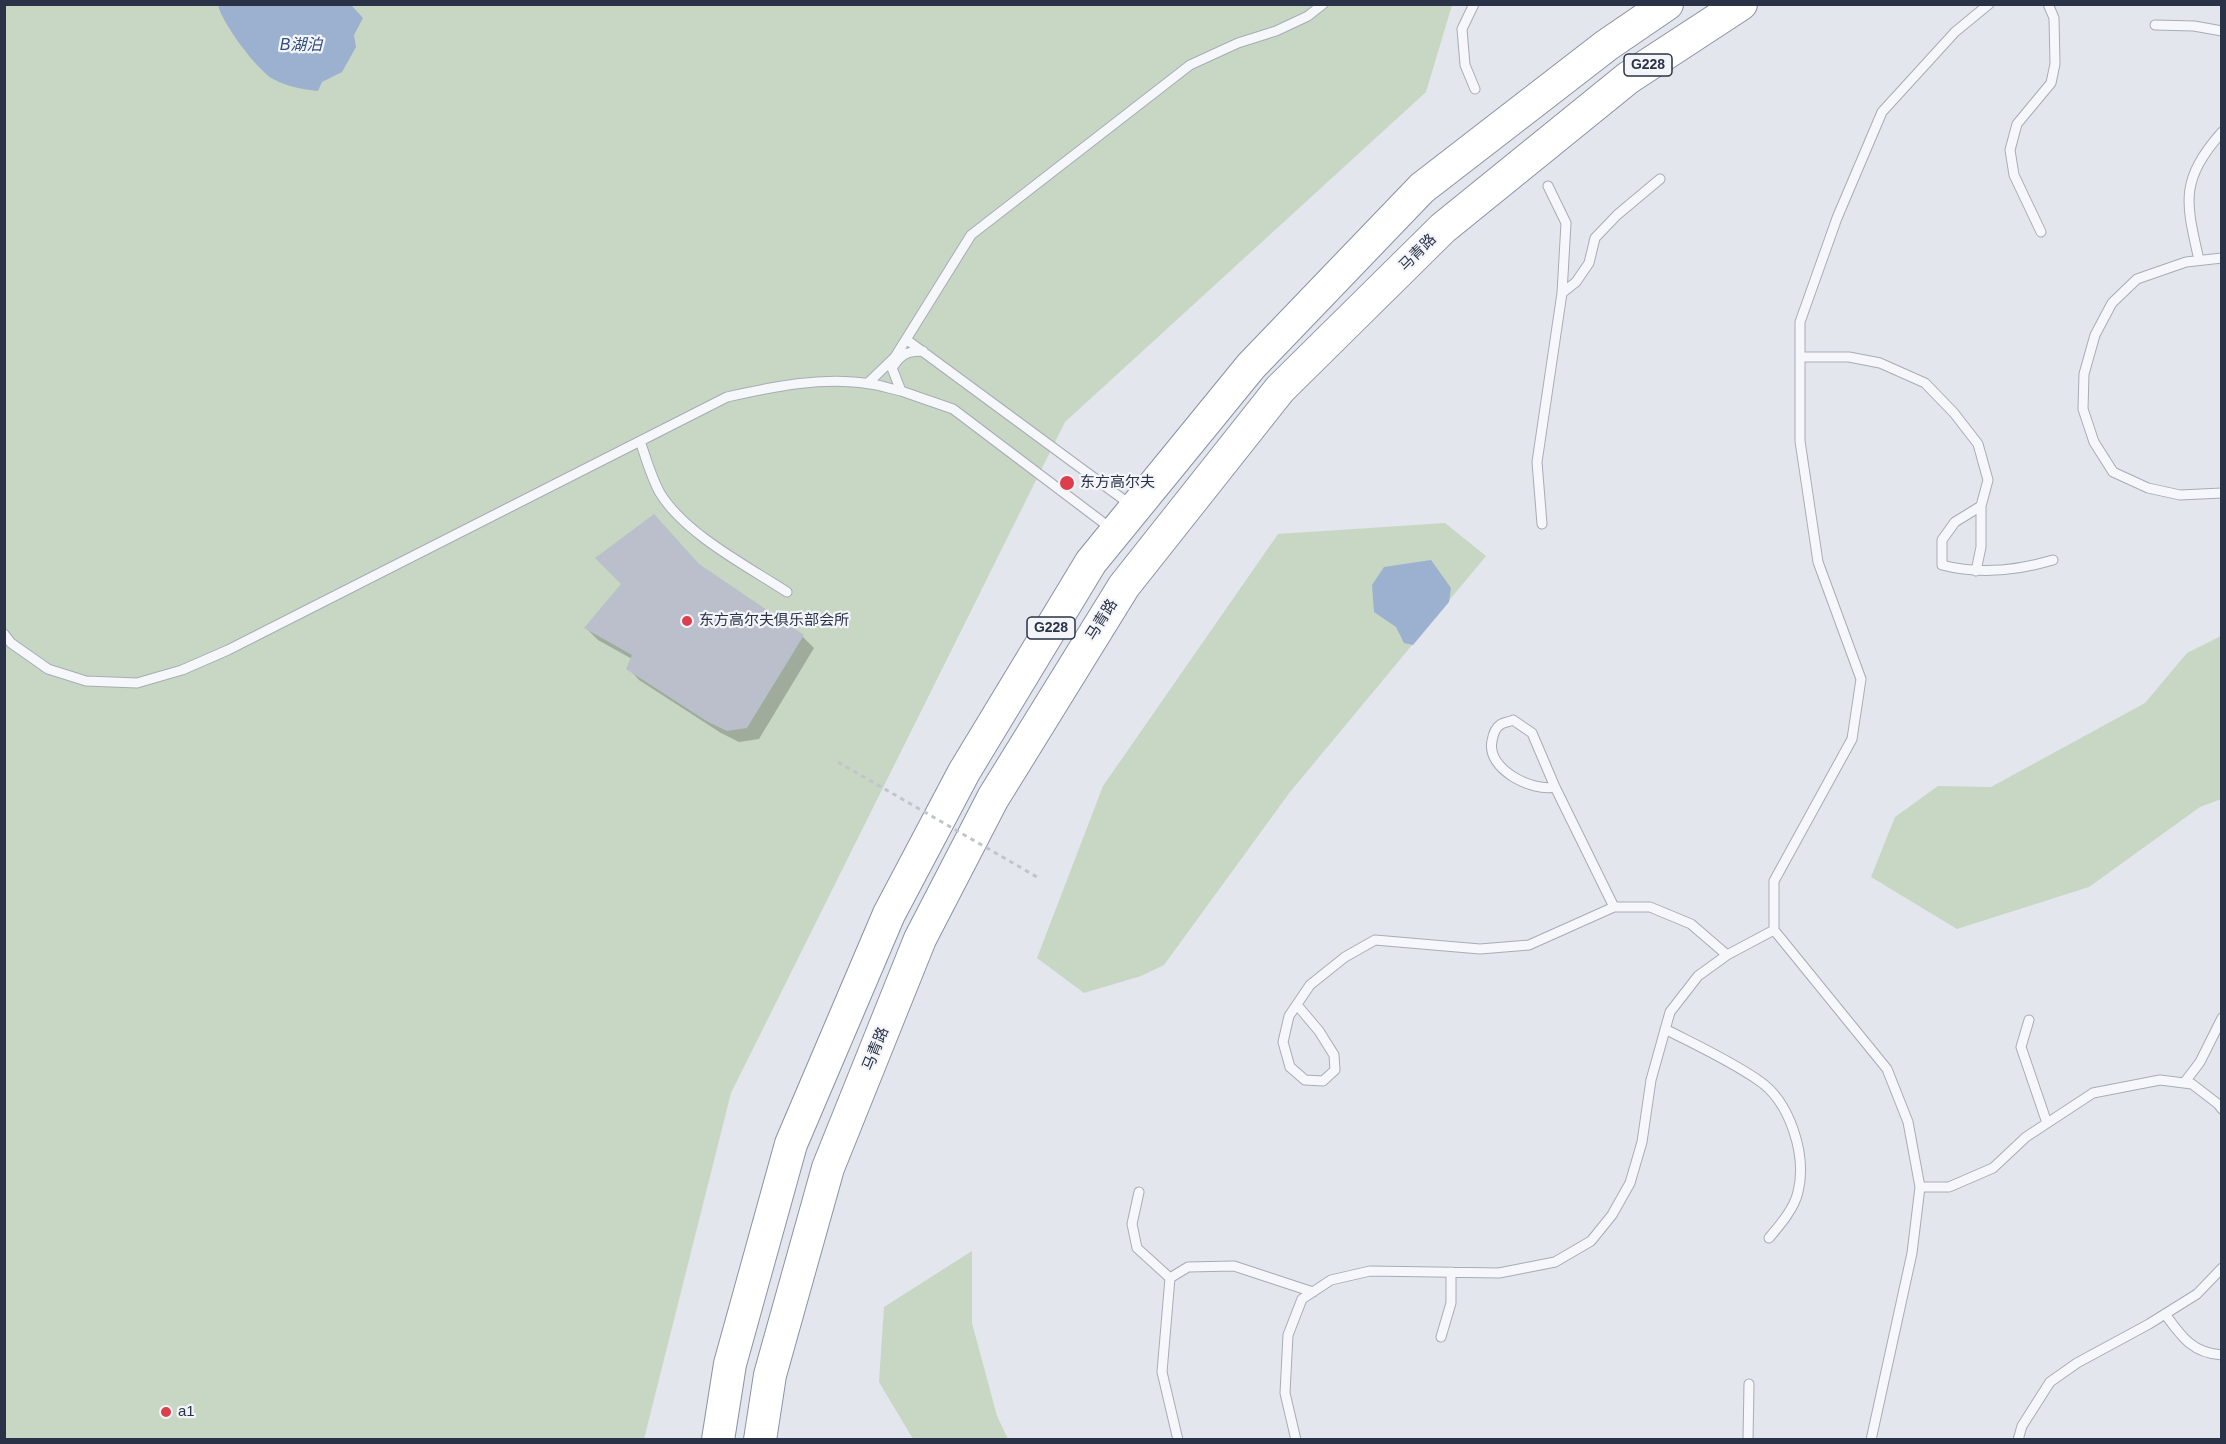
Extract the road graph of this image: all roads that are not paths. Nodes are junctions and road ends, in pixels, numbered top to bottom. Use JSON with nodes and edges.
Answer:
{"nodes":[{"id":1,"x":1323,"y":4,"type":"edge"},
{"id":2,"x":1474,"y":4,"type":"edge"},
{"id":3,"x":1667,"y":4,"type":"edge"},
{"id":4,"x":1741,"y":4,"type":"edge"},
{"id":5,"x":1989,"y":4,"type":"edge"},
{"id":6,"x":2048,"y":4,"type":"edge"},
{"id":7,"x":2155,"y":25,"type":"dead end"},
{"id":8,"x":2222,"y":31,"type":"edge"},
{"id":9,"x":1475,"y":89,"type":"dead end"},
{"id":10,"x":2222,"y":132,"type":"edge"},
{"id":11,"x":1660,"y":179,"type":"dead end"},
{"id":12,"x":1548,"y":186,"type":"dead end"},
{"id":13,"x":2041,"y":232,"type":"dead end"},
{"id":14,"x":2222,"y":258,"type":"edge"},
{"id":15,"x":2199,"y":260,"type":"junction"},
{"id":16,"x":1562,"y":293,"type":"junction"},
{"id":17,"x":907,"y":340,"type":"junction"},
{"id":18,"x":923,"y":351,"type":"junction"},
{"id":19,"x":1800,"y":357,"type":"junction"},
{"id":20,"x":868,"y":383,"type":"junction"},
{"id":21,"x":901,"y":391,"type":"junction"},
{"id":22,"x":640,"y":441,"type":"junction"},
{"id":23,"x":2222,"y":493,"type":"edge"},
{"id":24,"x":1981,"y":506,"type":"junction"},
{"id":25,"x":1136,"y":508,"type":"junction"},
{"id":26,"x":1542,"y":524,"type":"dead end"},
{"id":27,"x":1115,"y":532,"type":"junction"},
{"id":28,"x":2053,"y":560,"type":"dead end"},
{"id":29,"x":1976,"y":571,"type":"junction"},
{"id":30,"x":787,"y":592,"type":"dead end"},
{"id":31,"x":4,"y":634,"type":"edge"},
{"id":32,"x":1555,"y":787,"type":"junction"},
{"id":33,"x":1614,"y":907,"type":"junction"},
{"id":34,"x":1773,"y":930,"type":"junction"},
{"id":35,"x":1727,"y":955,"type":"junction"},
{"id":36,"x":1297,"y":1005,"type":"junction"},
{"id":37,"x":2222,"y":1018,"type":"edge"},
{"id":38,"x":2029,"y":1020,"type":"dead end"},
{"id":39,"x":1665,"y":1029,"type":"junction"},
{"id":40,"x":2184,"y":1083,"type":"junction"},
{"id":41,"x":2222,"y":1109,"type":"edge"},
{"id":42,"x":2047,"y":1123,"type":"junction"},
{"id":43,"x":1920,"y":1187,"type":"junction"},
{"id":44,"x":1139,"y":1192,"type":"dead end"},
{"id":45,"x":1769,"y":1238,"type":"dead end"},
{"id":46,"x":2222,"y":1268,"type":"edge"},
{"id":47,"x":1451,"y":1272,"type":"junction"},
{"id":48,"x":1170,"y":1278,"type":"junction"},
{"id":49,"x":1313,"y":1292,"type":"junction"},
{"id":50,"x":2165,"y":1314,"type":"junction"},
{"id":51,"x":1441,"y":1337,"type":"dead end"},
{"id":52,"x":2222,"y":1355,"type":"edge"},
{"id":53,"x":1749,"y":1384,"type":"dead end"},
{"id":54,"x":718,"y":1440,"type":"edge"},
{"id":55,"x":760,"y":1440,"type":"edge"},
{"id":56,"x":1178,"y":1440,"type":"edge"},
{"id":57,"x":1296,"y":1440,"type":"edge"},
{"id":58,"x":1748,"y":1440,"type":"edge"},
{"id":59,"x":1871,"y":1440,"type":"edge"},
{"id":60,"x":2018,"y":1440,"type":"edge"}],
"edges":[{"from":1,"to":17,"type":"lane"},
{"from":2,"to":9,"type":"lane"},
{"from":3,"to":25,"type":"highway","number":"G228"},
{"from":4,"to":55,"type":"highway","name":"马青路","number":"G228"},
{"from":5,"to":19,"type":"lane"},
{"from":6,"to":13,"type":"lane"},
{"from":7,"to":8,"type":"lane"},
{"from":10,"to":15,"type":"lane"},
{"from":11,"to":16,"type":"lane"},
{"from":12,"to":16,"type":"lane"},
{"from":14,"to":15,"type":"lane"},
{"from":15,"to":23,"type":"lane"},
{"from":16,"to":26,"type":"lane"},
{"from":17,"to":18,"type":"lane"},
{"from":17,"to":20,"type":"lane"},
{"from":18,"to":21,"type":"lane"},
{"from":18,"to":25,"type":"lane"},
{"from":19,"to":24,"type":"lane"},
{"from":19,"to":34,"type":"lane"},
{"from":20,"to":21,"type":"lane"},
{"from":20,"to":22,"type":"lane"},
{"from":21,"to":27,"type":"lane"},
{"from":22,"to":30,"type":"lane"},
{"from":22,"to":31,"type":"lane"},
{"from":24,"to":29,"type":"lane"},
{"from":24,"to":29,"type":"lane"},
{"from":25,"to":27,"type":"highway","number":"G228"},
{"from":27,"to":54,"type":"highway","number":"G228"},
{"from":28,"to":29,"type":"lane"},
{"from":32,"to":32,"type":"lane"},
{"from":32,"to":33,"type":"lane"},
{"from":33,"to":35,"type":"lane"},
{"from":33,"to":36,"type":"lane"},
{"from":34,"to":35,"type":"lane"},
{"from":34,"to":43,"type":"lane"},
{"from":35,"to":39,"type":"lane"},
{"from":36,"to":36,"type":"lane"},
{"from":37,"to":40,"type":"lane"},
{"from":38,"to":42,"type":"lane"},
{"from":39,"to":45,"type":"lane"},
{"from":39,"to":47,"type":"lane"},
{"from":40,"to":41,"type":"lane"},
{"from":40,"to":42,"type":"lane"},
{"from":42,"to":43,"type":"lane"},
{"from":43,"to":59,"type":"lane"},
{"from":44,"to":48,"type":"lane"},
{"from":46,"to":50,"type":"lane"},
{"from":47,"to":49,"type":"lane"},
{"from":47,"to":51,"type":"lane"},
{"from":48,"to":49,"type":"lane"},
{"from":48,"to":56,"type":"lane"},
{"from":49,"to":57,"type":"lane"},
{"from":50,"to":52,"type":"lane"},
{"from":50,"to":60,"type":"lane"},
{"from":53,"to":58,"type":"lane"}]}
